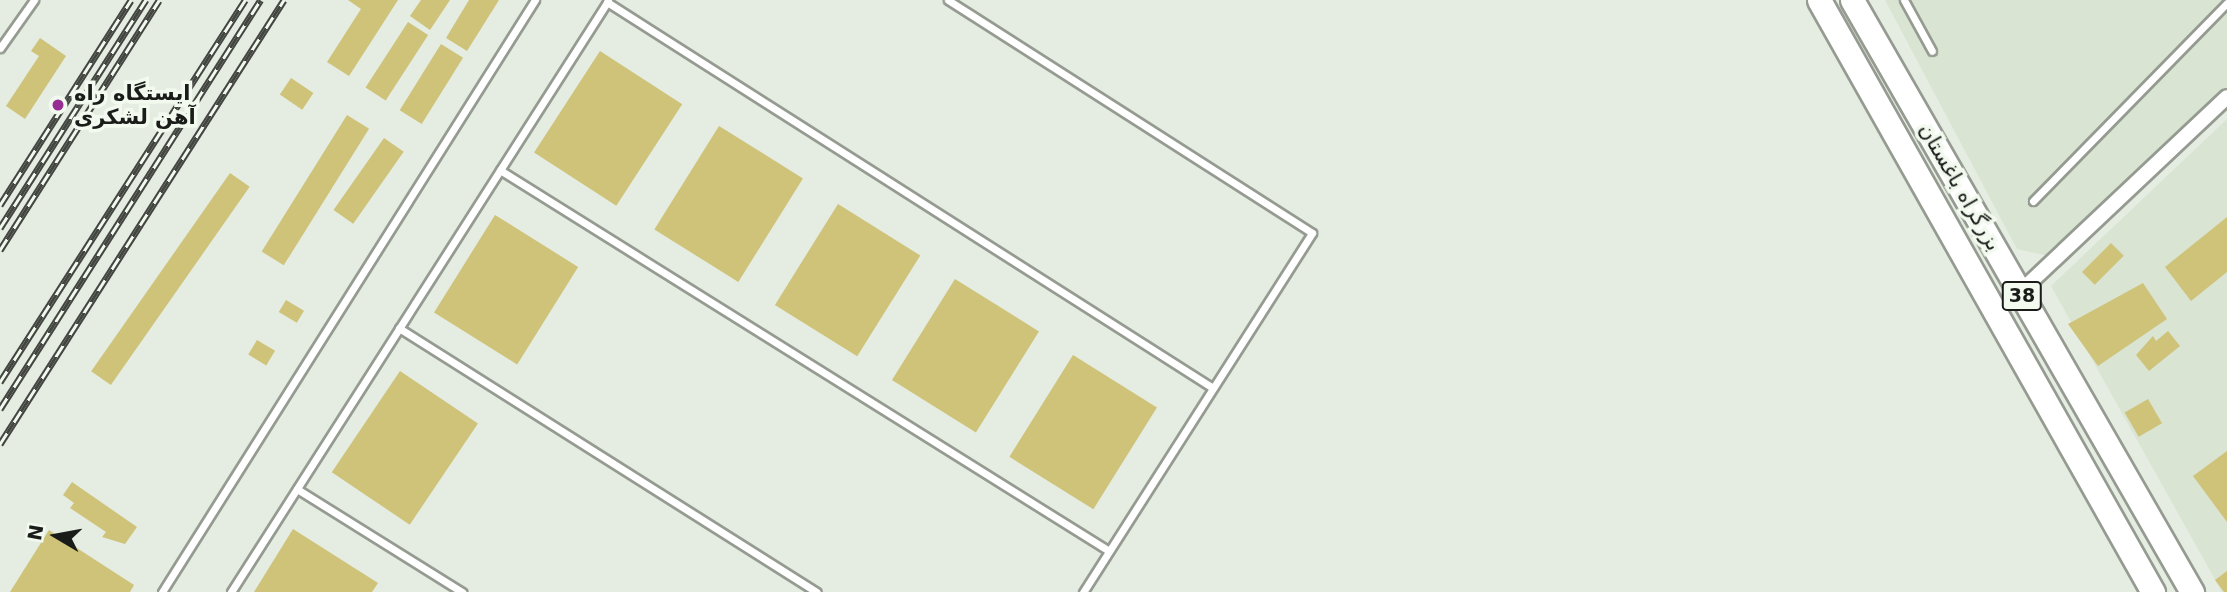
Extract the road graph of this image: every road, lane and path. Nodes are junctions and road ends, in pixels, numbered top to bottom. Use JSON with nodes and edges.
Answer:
{"nodes":[{"id":1,"x":34,"y":0,"type":"edge"},
{"id":2,"x":535,"y":0,"type":"edge"},
{"id":3,"x":948,"y":0,"type":"edge"},
{"id":4,"x":1819,"y":0,"type":"edge"},
{"id":5,"x":1853,"y":0,"type":"edge"},
{"id":6,"x":1904,"y":0,"type":"edge"},
{"id":7,"x":608,"y":1,"type":"edge"},
{"id":8,"x":2227,"y":3,"type":"edge"},
{"id":9,"x":0,"y":48,"type":"edge"},
{"id":10,"x":1932,"y":51,"type":"dead end"},
{"id":11,"x":2227,"y":97,"type":"edge"},
{"id":12,"x":500,"y":170,"type":"junction"},
{"id":13,"x":2033,"y":201,"type":"dead end"},
{"id":14,"x":2020,"y":292,"type":"junction"},
{"id":15,"x":399,"y":328,"type":"junction"},
{"id":16,"x":1213,"y":388,"type":"junction"},
{"id":17,"x":297,"y":489,"type":"junction"},
{"id":18,"x":1109,"y":551,"type":"junction"},
{"id":19,"x":162,"y":592,"type":"edge"},
{"id":20,"x":231,"y":592,"type":"edge"},
{"id":21,"x":462,"y":592,"type":"edge"},
{"id":22,"x":817,"y":592,"type":"edge"},
{"id":23,"x":1083,"y":592,"type":"edge"},
{"id":24,"x":2153,"y":592,"type":"edge"},
{"id":25,"x":2192,"y":592,"type":"edge"}],
"edges":[{"from":1,"to":9,"type":"lane"},
{"from":2,"to":19,"type":"lane"},
{"from":3,"to":16,"type":"lane"},
{"from":4,"to":24,"type":"highway","name":"بزرگراه باغستان","number":"38"},
{"from":5,"to":14,"type":"highway","name":"بزرگراه باغستان","number":"38"},
{"from":6,"to":10,"type":"lane"},
{"from":7,"to":12,"type":"lane"},
{"from":7,"to":16,"type":"lane"},
{"from":8,"to":13,"type":"lane"},
{"from":11,"to":14,"type":"street"},
{"from":12,"to":15,"type":"lane"},
{"from":12,"to":18,"type":"lane"},
{"from":14,"to":25,"type":"highway","name":"بزرگراه باغستان","number":"38"},
{"from":15,"to":17,"type":"lane"},
{"from":15,"to":22,"type":"lane"},
{"from":16,"to":18,"type":"lane"},
{"from":17,"to":20,"type":"lane"},
{"from":17,"to":21,"type":"lane"},
{"from":18,"to":23,"type":"lane"}]}
